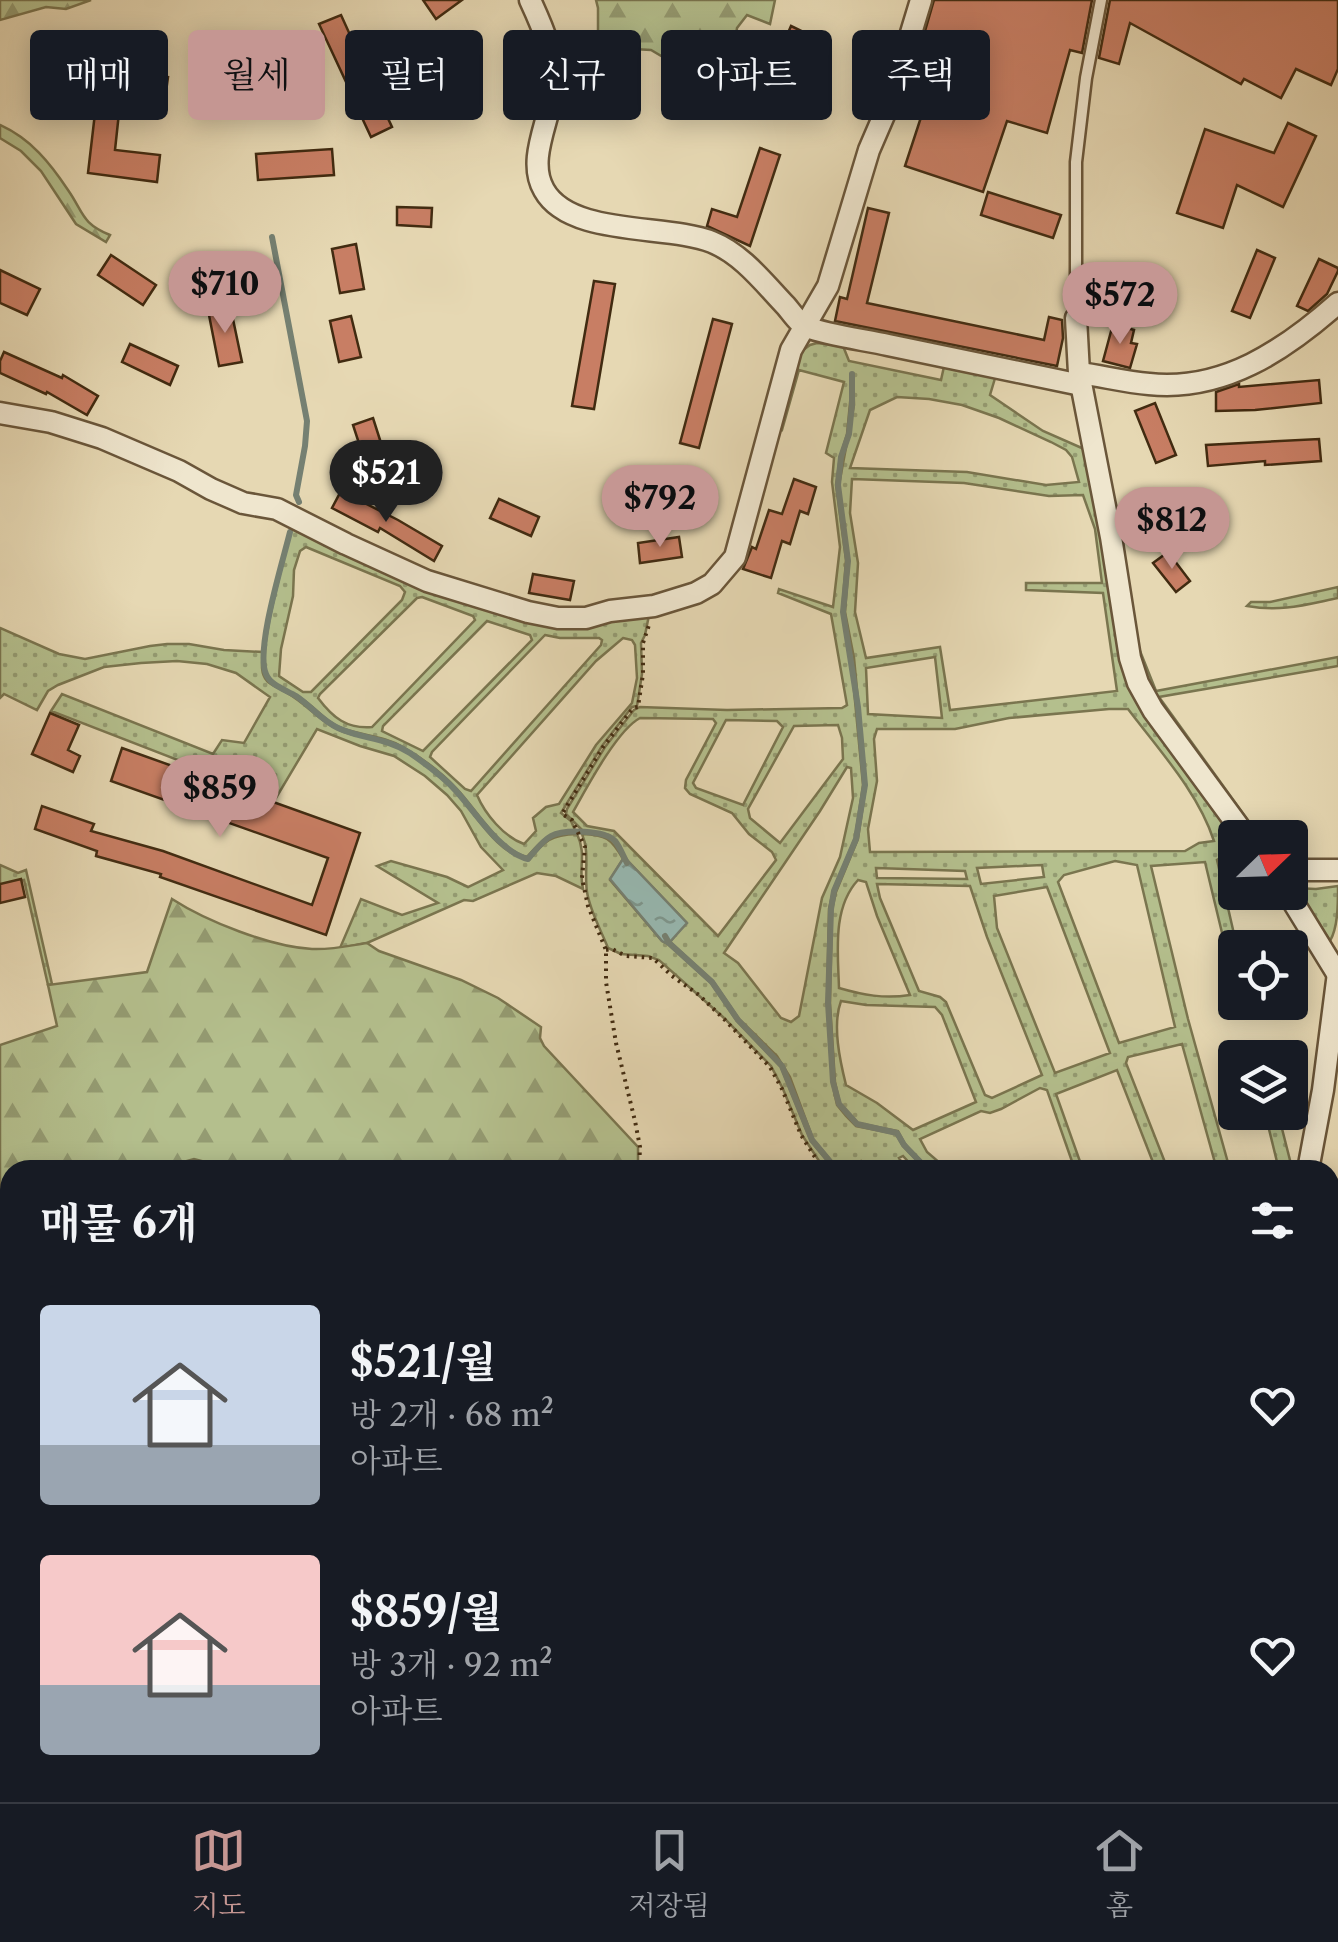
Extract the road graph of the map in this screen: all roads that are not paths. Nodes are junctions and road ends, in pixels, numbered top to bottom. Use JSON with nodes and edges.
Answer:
{"nodes":[{"id":1,"x":530,"y":0,"type":"edge"},
{"id":2,"x":922,"y":0,"type":"edge"},
{"id":3,"x":1101,"y":0,"type":"edge"},
{"id":4,"x":1338,"y":303,"type":"edge"},
{"id":5,"x":1076,"y":318,"type":"joint"},
{"id":6,"x":804,"y":327,"type":"junction"},
{"id":7,"x":1080,"y":379,"type":"junction"},
{"id":8,"x":0,"y":413,"type":"edge"},
{"id":9,"x":1234,"y":820,"type":"edge"},
{"id":10,"x":1308,"y":870,"type":"edge"},
{"id":11,"x":1338,"y":870,"type":"edge"},
{"id":12,"x":1299,"y":910,"type":"edge"},
{"id":13,"x":1338,"y":974,"type":"edge"},
{"id":14,"x":1310,"y":1160,"type":"edge"}],
"edges":[{"from":1,"to":6,"type":"street"},
{"from":2,"to":6,"type":"street"},
{"from":3,"to":5,"type":"lane"},
{"from":4,"to":7,"type":"street"},
{"from":5,"to":7,"type":"street"},
{"from":6,"to":7,"type":"street"},
{"from":6,"to":8,"type":"street"},
{"from":7,"to":9,"type":"street"},
{"from":10,"to":11,"type":"street"},
{"from":12,"to":13,"type":"street"},
{"from":13,"to":14,"type":"street"}]}
